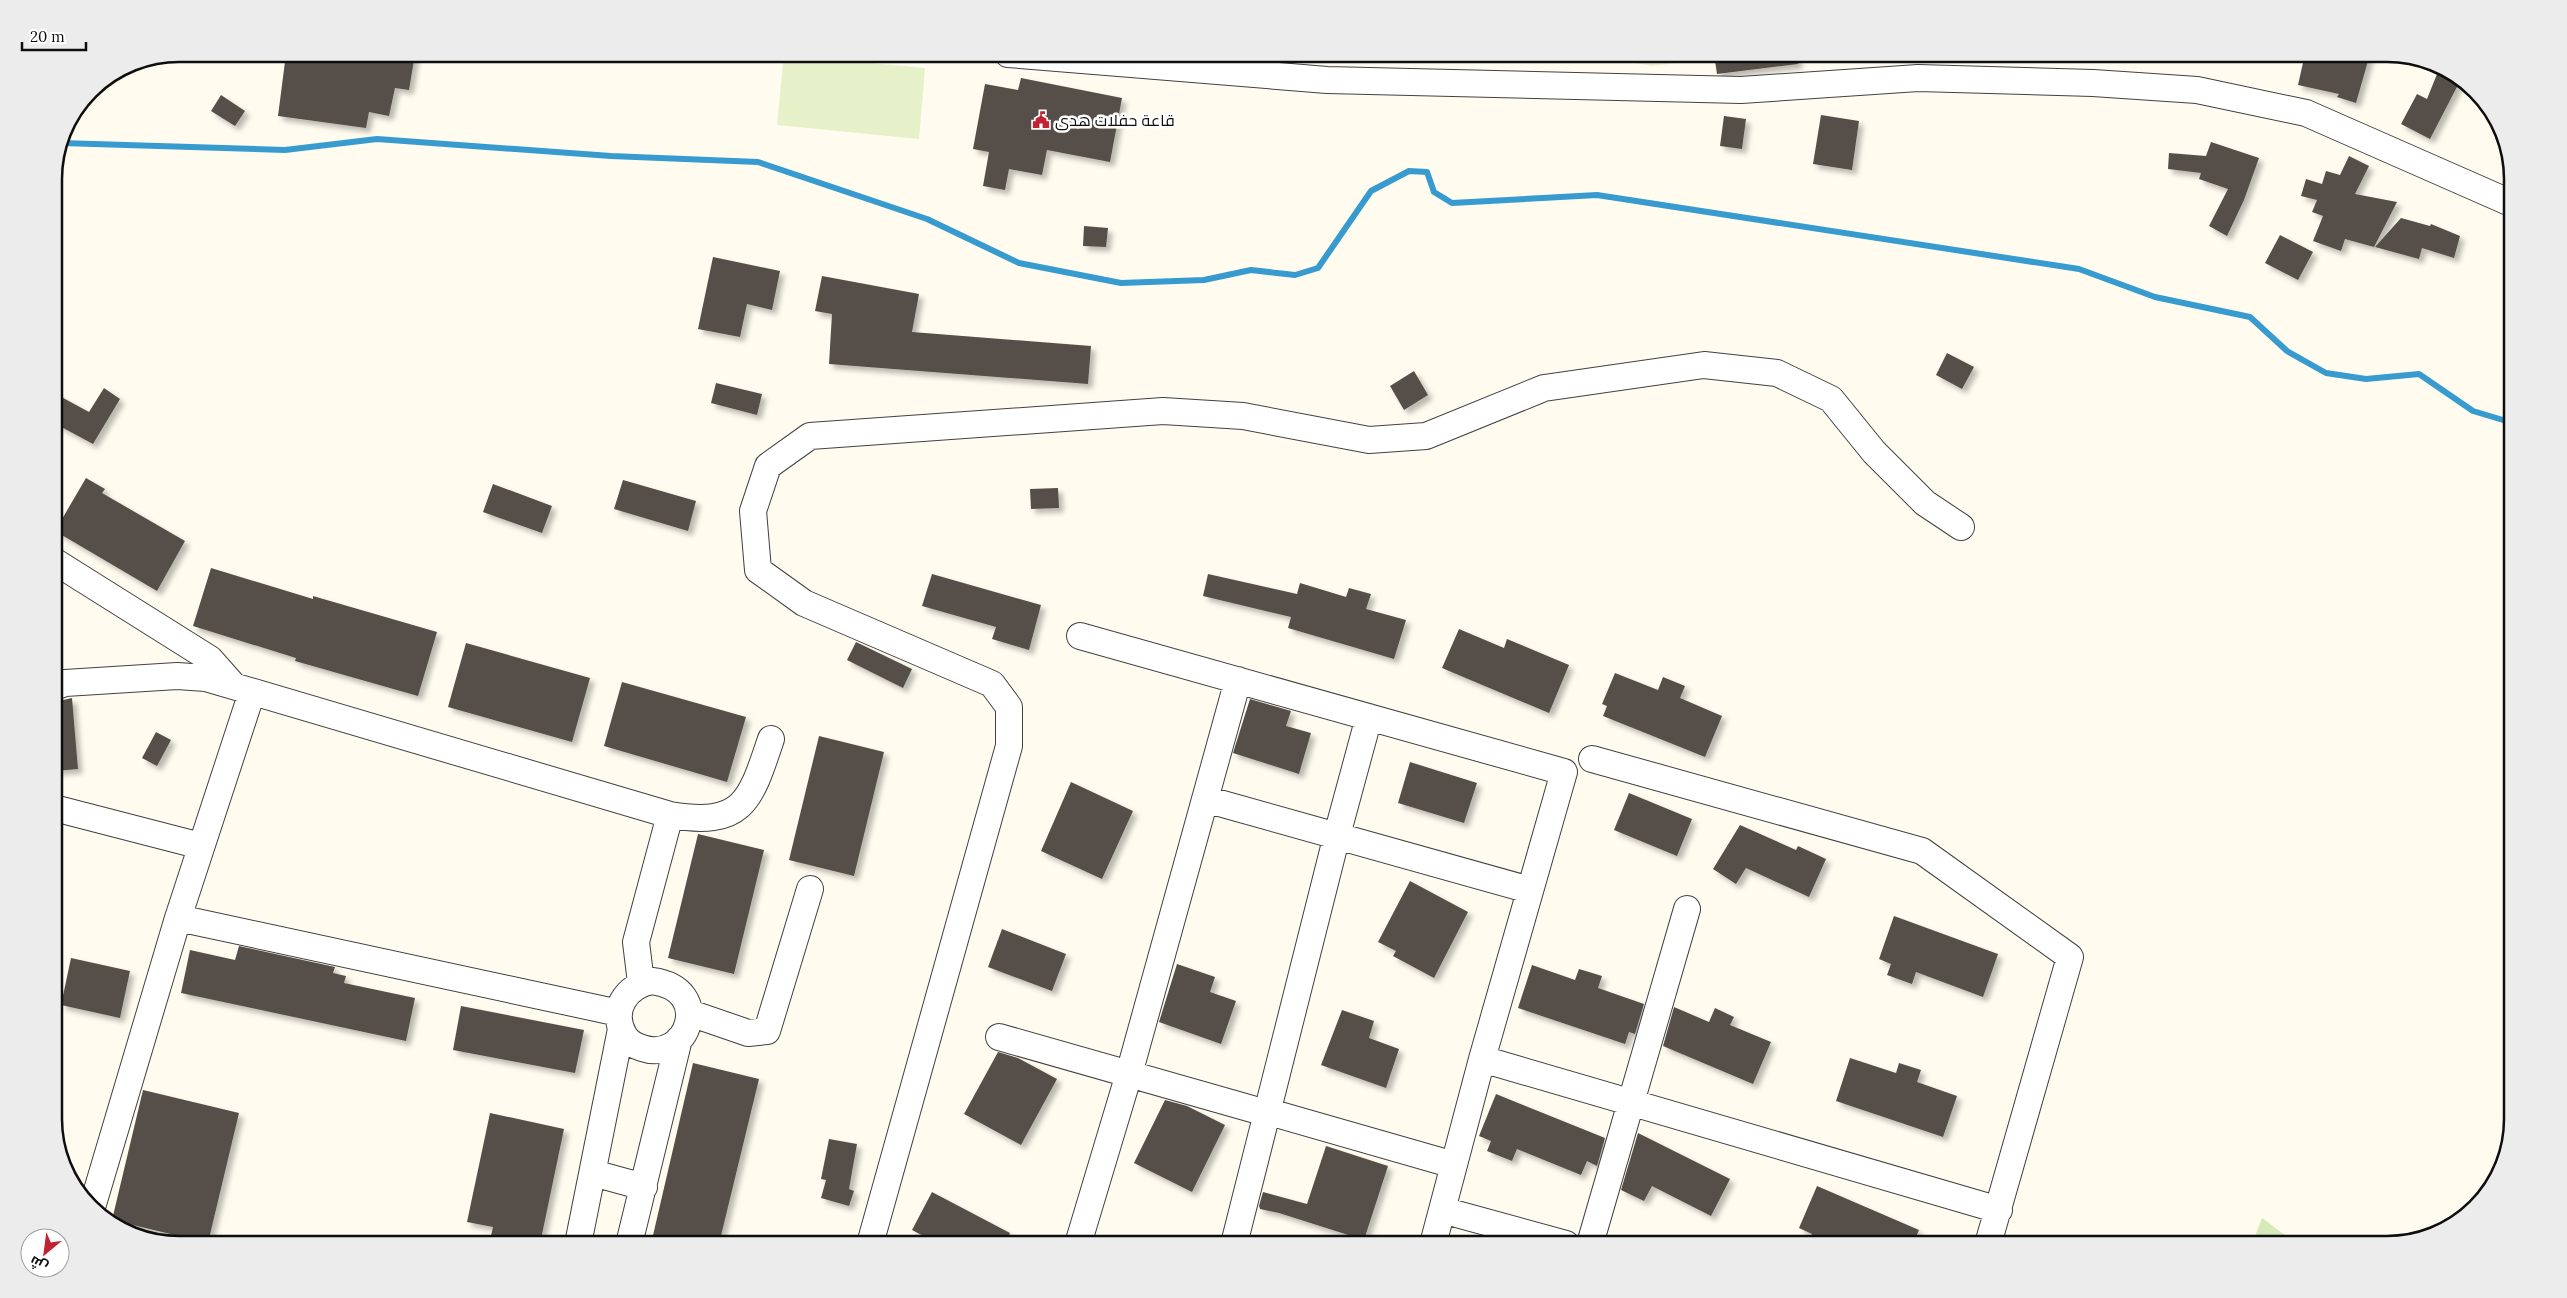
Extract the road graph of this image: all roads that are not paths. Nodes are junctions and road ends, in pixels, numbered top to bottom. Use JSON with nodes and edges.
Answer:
{"nodes":[{"id":1,"x":1223,"y":63,"type":"edge"},
{"id":2,"x":1270,"y":65,"type":"edge"},
{"id":3,"x":2504,"y":200,"type":"edge"},
{"id":4,"x":1961,"y":527,"type":"dead end"},
{"id":5,"x":63,"y":567,"type":"edge"},
{"id":6,"x":1080,"y":636,"type":"dead end"},
{"id":7,"x":1238,"y":680,"type":"junction"},
{"id":8,"x":63,"y":684,"type":"edge"},
{"id":9,"x":242,"y":689,"type":"junction"},
{"id":10,"x":1370,"y":717,"type":"junction"},
{"id":11,"x":772,"y":739,"type":"dead end"},
{"id":12,"x":1592,"y":759,"type":"dead end"},
{"id":13,"x":1205,"y":798,"type":"junction"},
{"id":14,"x":63,"y":810,"type":"edge"},
{"id":15,"x":670,"y":815,"type":"junction"},
{"id":16,"x":1337,"y":836,"type":"junction"},
{"id":17,"x":201,"y":846,"type":"junction"},
{"id":18,"x":810,"y":889,"type":"dead end"},
{"id":19,"x":1530,"y":890,"type":"junction"},
{"id":20,"x":1687,"y":909,"type":"dead end"},
{"id":21,"x":178,"y":918,"type":"junction"},
{"id":22,"x":641,"y":983,"type":"junction"},
{"id":23,"x":690,"y":1012,"type":"junction"},
{"id":24,"x":620,"y":1021,"type":"junction"},
{"id":25,"x":999,"y":1037,"type":"dead end"},
{"id":26,"x":679,"y":1039,"type":"junction"},
{"id":27,"x":1482,"y":1059,"type":"junction"},
{"id":28,"x":1128,"y":1074,"type":"junction"},
{"id":29,"x":1631,"y":1102,"type":"junction"},
{"id":30,"x":1260,"y":1111,"type":"junction"},
{"id":31,"x":1454,"y":1165,"type":"junction"},
{"id":32,"x":592,"y":1173,"type":"junction"},
{"id":33,"x":644,"y":1187,"type":"junction"},
{"id":34,"x":95,"y":1199,"type":"edge"},
{"id":35,"x":1442,"y":1210,"type":"junction"},
{"id":36,"x":1998,"y":1210,"type":"junction"},
{"id":37,"x":580,"y":1236,"type":"edge"},
{"id":38,"x":631,"y":1236,"type":"edge"},
{"id":39,"x":872,"y":1236,"type":"edge"},
{"id":40,"x":1080,"y":1236,"type":"edge"},
{"id":41,"x":1236,"y":1236,"type":"edge"},
{"id":42,"x":1435,"y":1236,"type":"edge"},
{"id":43,"x":1537,"y":1236,"type":"edge"},
{"id":44,"x":1592,"y":1236,"type":"edge"},
{"id":45,"x":1990,"y":1236,"type":"edge"}],
"edges":[{"from":1,"to":2,"type":"street"},
{"from":2,"to":3,"type":"street"},
{"from":4,"to":39,"type":"street"},
{"from":5,"to":9,"type":"street"},
{"from":6,"to":7,"type":"street"},
{"from":7,"to":10,"type":"street"},
{"from":7,"to":13,"type":"street"},
{"from":8,"to":9,"type":"street"},
{"from":9,"to":15,"type":"street"},
{"from":9,"to":17,"type":"street"},
{"from":10,"to":16,"type":"street"},
{"from":10,"to":19,"type":"street"},
{"from":11,"to":15,"type":"street"},
{"from":12,"to":36,"type":"street"},
{"from":13,"to":16,"type":"street"},
{"from":13,"to":28,"type":"street"},
{"from":14,"to":17,"type":"street"},
{"from":15,"to":22,"type":"street"},
{"from":16,"to":19,"type":"street"},
{"from":16,"to":30,"type":"street"},
{"from":17,"to":21,"type":"street"},
{"from":18,"to":23,"type":"street"},
{"from":19,"to":27,"type":"street"},
{"from":20,"to":29,"type":"street"},
{"from":21,"to":24,"type":"street"},
{"from":21,"to":34,"type":"street"},
{"from":22,"to":23,"type":"street"},
{"from":22,"to":24,"type":"street"},
{"from":23,"to":26,"type":"street"},
{"from":24,"to":26,"type":"street"},
{"from":24,"to":32,"type":"street"},
{"from":25,"to":28,"type":"street"},
{"from":26,"to":33,"type":"street"},
{"from":27,"to":29,"type":"street"},
{"from":27,"to":31,"type":"street"},
{"from":28,"to":30,"type":"street"},
{"from":28,"to":40,"type":"street"},
{"from":29,"to":36,"type":"street"},
{"from":29,"to":44,"type":"street"},
{"from":30,"to":31,"type":"street"},
{"from":30,"to":41,"type":"street"},
{"from":31,"to":35,"type":"street"},
{"from":32,"to":33,"type":"street"},
{"from":32,"to":37,"type":"street"},
{"from":33,"to":38,"type":"street"},
{"from":35,"to":42,"type":"street"},
{"from":35,"to":43,"type":"street"},
{"from":36,"to":45,"type":"street"}]}
